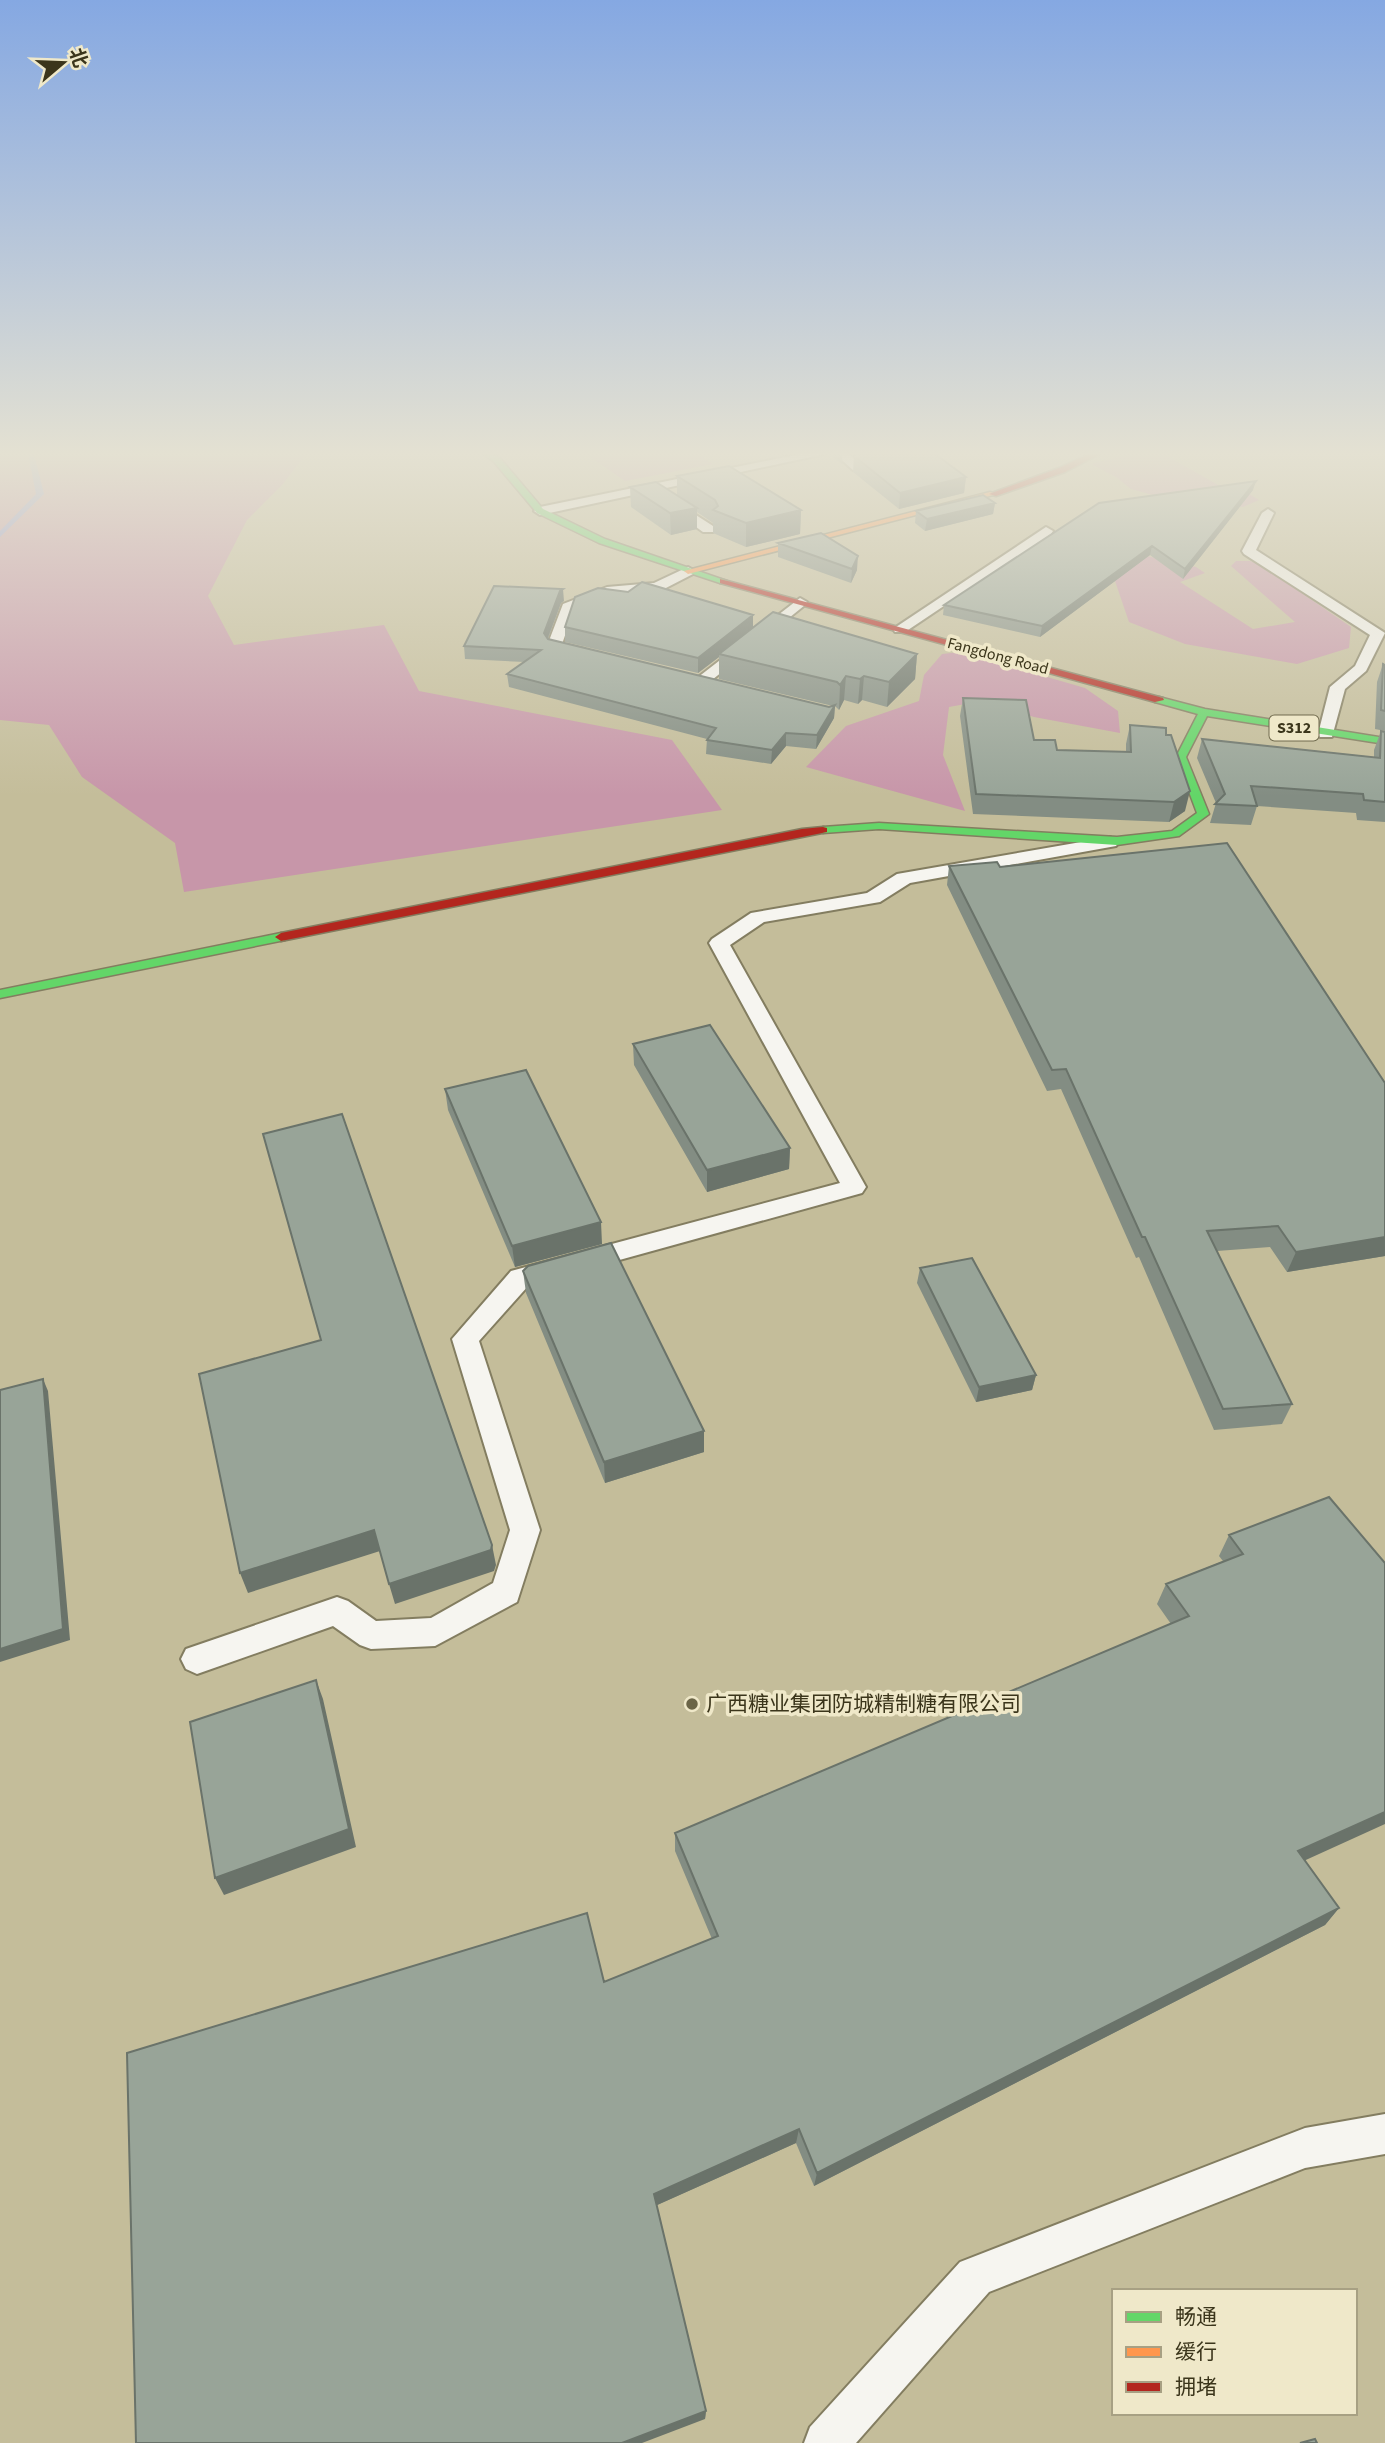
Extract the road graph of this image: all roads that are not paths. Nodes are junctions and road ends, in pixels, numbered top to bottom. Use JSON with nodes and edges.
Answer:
{"nodes":[{"id":1,"x":680,"y":568,"type":"edge"},
{"id":2,"x":700,"y":568,"type":"edge"},
{"id":3,"x":991,"y":568,"type":"edge"},
{"id":4,"x":1275,"y":568,"type":"edge"},
{"id":5,"x":688,"y":571,"type":"junction"},
{"id":6,"x":800,"y":602,"type":"junction"},
{"id":7,"x":900,"y":629,"type":"junction"},
{"id":8,"x":594,"y":656,"type":"edge"},
{"id":9,"x":702,"y":681,"type":"edge"},
{"id":10,"x":1204,"y":712,"type":"junction"},
{"id":11,"x":1326,"y":734,"type":"junction"},
{"id":12,"x":1385,"y":741,"type":"edge"},
{"id":13,"x":1117,"y":841,"type":"junction"},
{"id":14,"x":0,"y":994,"type":"edge"},
{"id":15,"x":197,"y":1660,"type":"dead end"},
{"id":16,"x":1385,"y":2134,"type":"edge"},
{"id":17,"x":826,"y":2443,"type":"edge"}],
"edges":[{"from":1,"to":5,"type":"street","name":"Fangdong Road","number":"S312"},
{"from":2,"to":5,"type":"street"},
{"from":3,"to":7,"type":"lane"},
{"from":4,"to":11,"type":"lane"},
{"from":5,"to":6,"type":"street","name":"Fangdong Road","number":"S312"},
{"from":5,"to":8,"type":"lane"},
{"from":6,"to":7,"type":"street","name":"Fangdong Road","number":"S312"},
{"from":6,"to":9,"type":"lane"},
{"from":7,"to":10,"type":"street","name":"Fangdong Road","number":"S312"},
{"from":10,"to":11,"type":"street","name":"Fangdong Road","number":"S312"},
{"from":10,"to":13,"type":"street"},
{"from":11,"to":12,"type":"street","name":"Fangdong Road","number":"S312"},
{"from":13,"to":14,"type":"street"},
{"from":13,"to":15,"type":"lane"},
{"from":16,"to":17,"type":"lane"}]}
